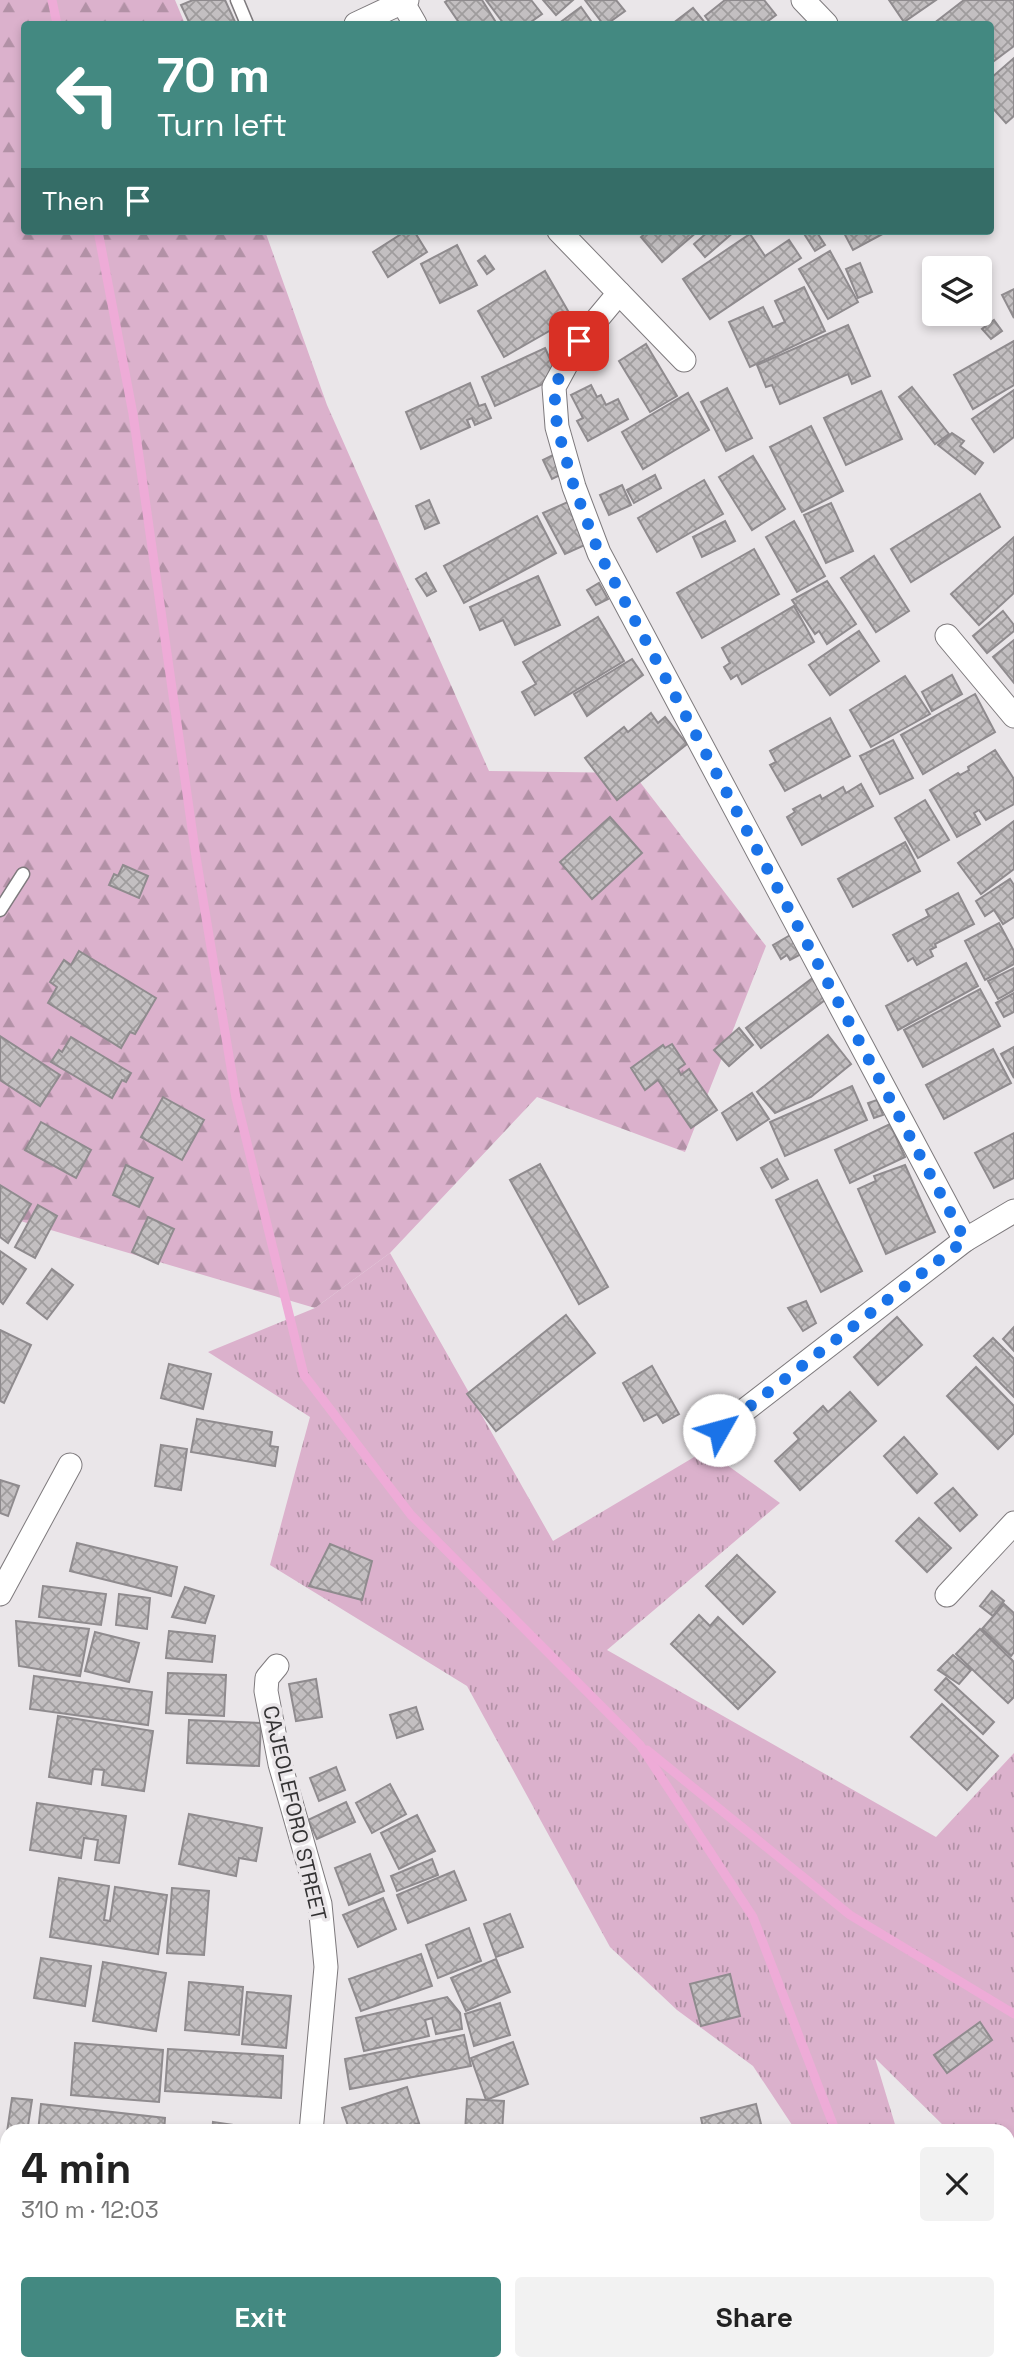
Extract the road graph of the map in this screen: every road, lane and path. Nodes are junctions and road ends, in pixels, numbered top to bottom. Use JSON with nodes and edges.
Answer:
{"nodes":[{"id":1,"x":237,"y":0,"type":"edge"},
{"id":2,"x":803,"y":0,"type":"edge"},
{"id":3,"x":405,"y":2,"type":"edge"},
{"id":4,"x":246,"y":21,"type":"edge"},
{"id":5,"x":363,"y":21,"type":"edge"},
{"id":6,"x":414,"y":21,"type":"edge"},
{"id":7,"x":823,"y":21,"type":"edge"},
{"id":8,"x":563,"y":235,"type":"edge"},
{"id":9,"x":619,"y":293,"type":"junction"},
{"id":10,"x":684,"y":360,"type":"dead end"},
{"id":11,"x":947,"y":636,"type":"dead end"},
{"id":12,"x":1014,"y":716,"type":"edge"},
{"id":13,"x":23,"y":874,"type":"dead end"},
{"id":14,"x":0,"y":910,"type":"edge"},
{"id":15,"x":1014,"y":1211,"type":"edge"},
{"id":16,"x":965,"y":1240,"type":"junction"},
{"id":17,"x":719,"y":1430,"type":"dead end"},
{"id":18,"x":70,"y":1465,"type":"dead end"},
{"id":19,"x":1014,"y":1523,"type":"edge"},
{"id":20,"x":0,"y":1594,"type":"edge"},
{"id":21,"x":947,"y":1595,"type":"dead end"},
{"id":22,"x":277,"y":1665,"type":"dead end"},
{"id":23,"x":312,"y":2124,"type":"edge"}],
"edges":[{"from":1,"to":4,"type":"lane"},
{"from":2,"to":7,"type":"street"},
{"from":3,"to":5,"type":"street"},
{"from":3,"to":6,"type":"street"},
{"from":8,"to":9,"type":"street"},
{"from":9,"to":10,"type":"street"},
{"from":9,"to":16,"type":"street"},
{"from":11,"to":12,"type":"street"},
{"from":13,"to":14,"type":"lane"},
{"from":15,"to":16,"type":"street"},
{"from":16,"to":17,"type":"street"},
{"from":18,"to":20,"type":"street"},
{"from":19,"to":21,"type":"street"},
{"from":22,"to":23,"type":"street","name":"CAJEOLEFORO STREET"}]}
